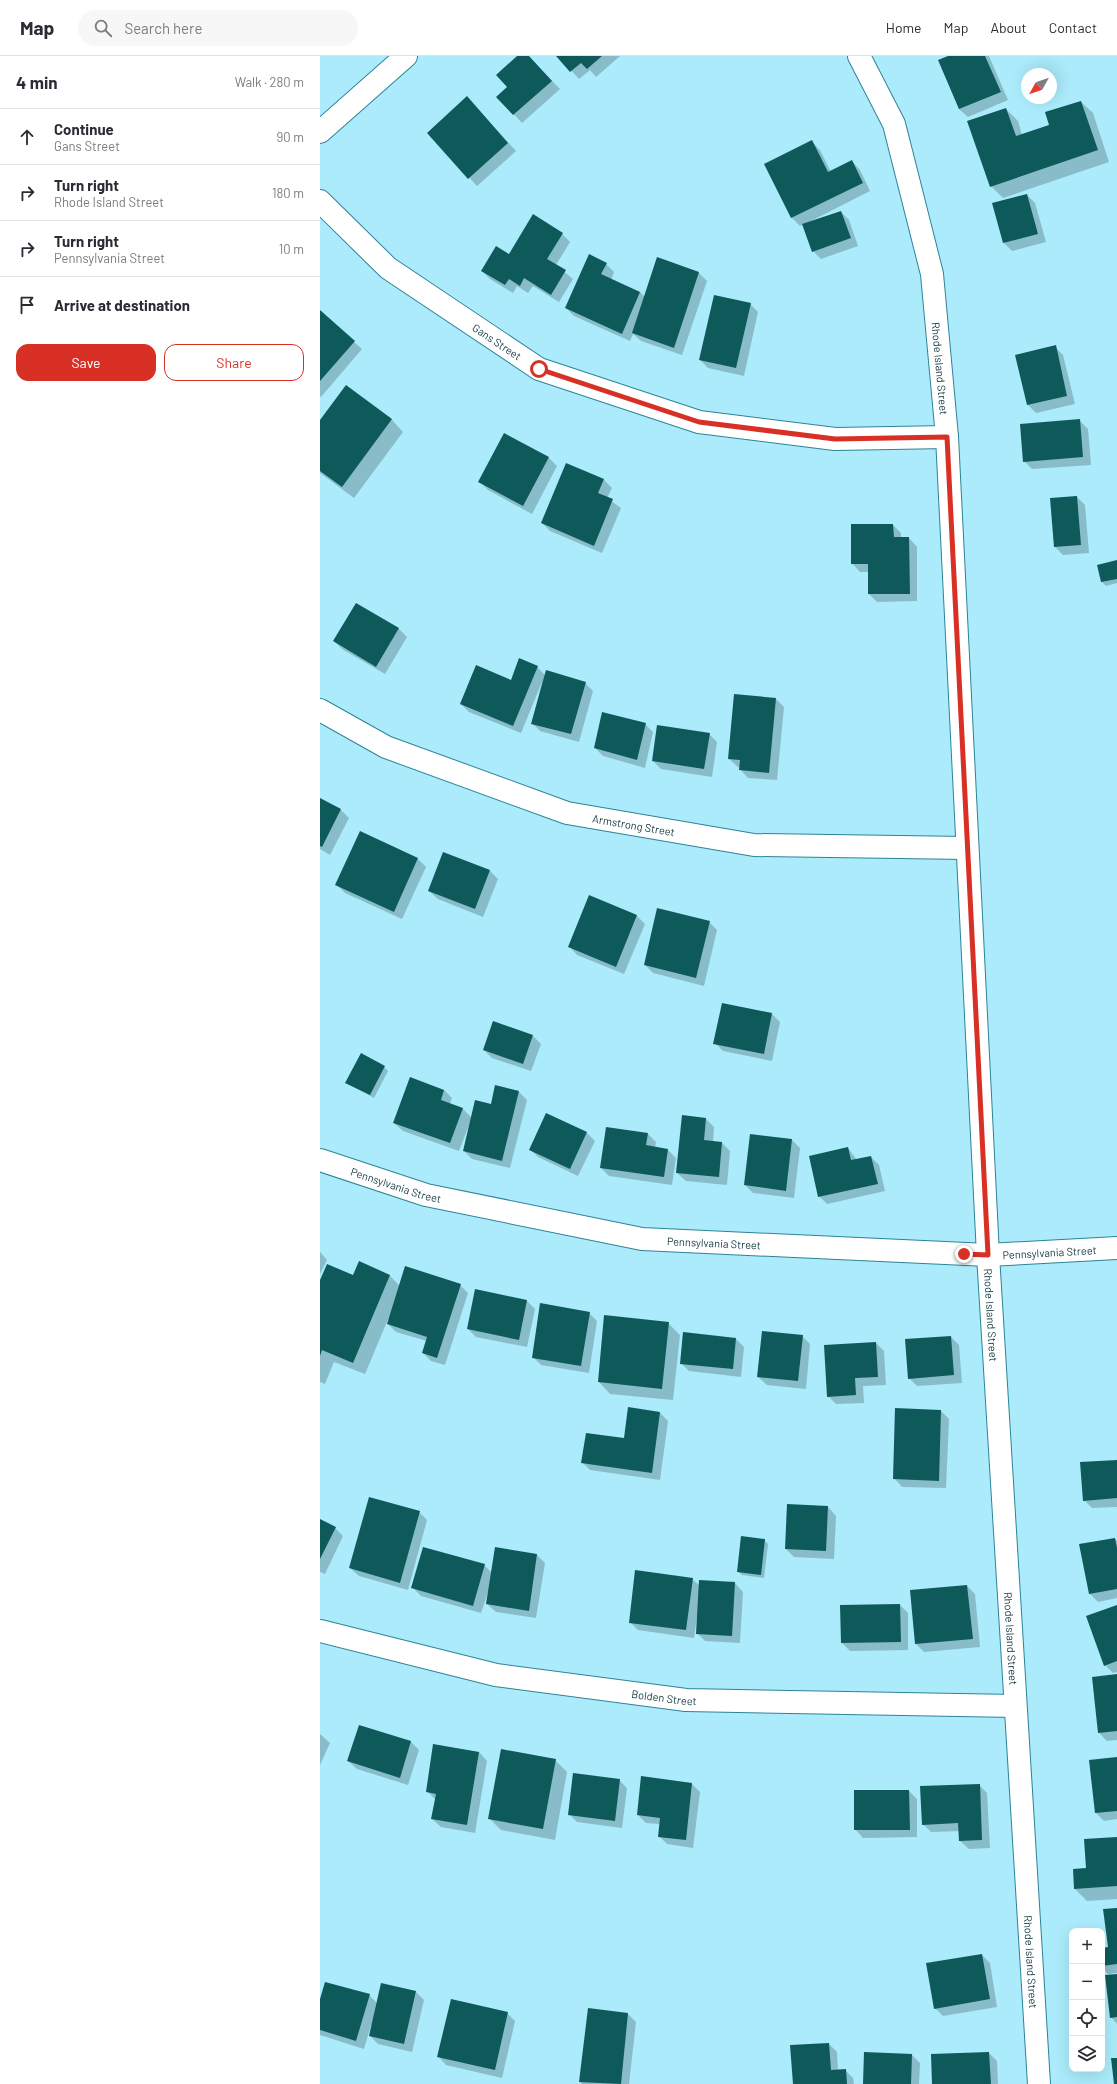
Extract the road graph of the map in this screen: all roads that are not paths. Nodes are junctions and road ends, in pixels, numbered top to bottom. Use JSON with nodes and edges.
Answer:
{"nodes":[{"id":1,"x":406,"y":56,"type":"edge"},
{"id":2,"x":859,"y":56,"type":"edge"},
{"id":3,"x":320,"y":132,"type":"edge"},
{"id":4,"x":320,"y":201,"type":"edge"},
{"id":5,"x":947,"y":437,"type":"junction"},
{"id":6,"x":320,"y":710,"type":"edge"},
{"id":7,"x":968,"y":848,"type":"junction"},
{"id":8,"x":320,"y":1160,"type":"edge"},
{"id":9,"x":1117,"y":1248,"type":"edge"},
{"id":10,"x":988,"y":1255,"type":"junction"},
{"id":11,"x":320,"y":1631,"type":"edge"},
{"id":12,"x":1015,"y":1706,"type":"junction"},
{"id":13,"x":1039,"y":2084,"type":"edge"}],
"edges":[{"from":1,"to":3,"type":"street"},
{"from":2,"to":5,"type":"street","name":"Rhode Island Street"},
{"from":4,"to":5,"type":"street","name":"Gans Street"},
{"from":5,"to":7,"type":"street","name":"Rhode Island Street"},
{"from":6,"to":7,"type":"street","name":"Armstrong Street"},
{"from":7,"to":10,"type":"street","name":"Rhode Island Street"},
{"from":8,"to":10,"type":"street","name":"Pennsylvania Street"},
{"from":9,"to":10,"type":"street","name":"Pennsylvania Street"},
{"from":10,"to":12,"type":"street","name":"Rhode Island Street"},
{"from":11,"to":12,"type":"street","name":"Bolden Street"},
{"from":12,"to":13,"type":"street","name":"Rhode Island Street"}]}
